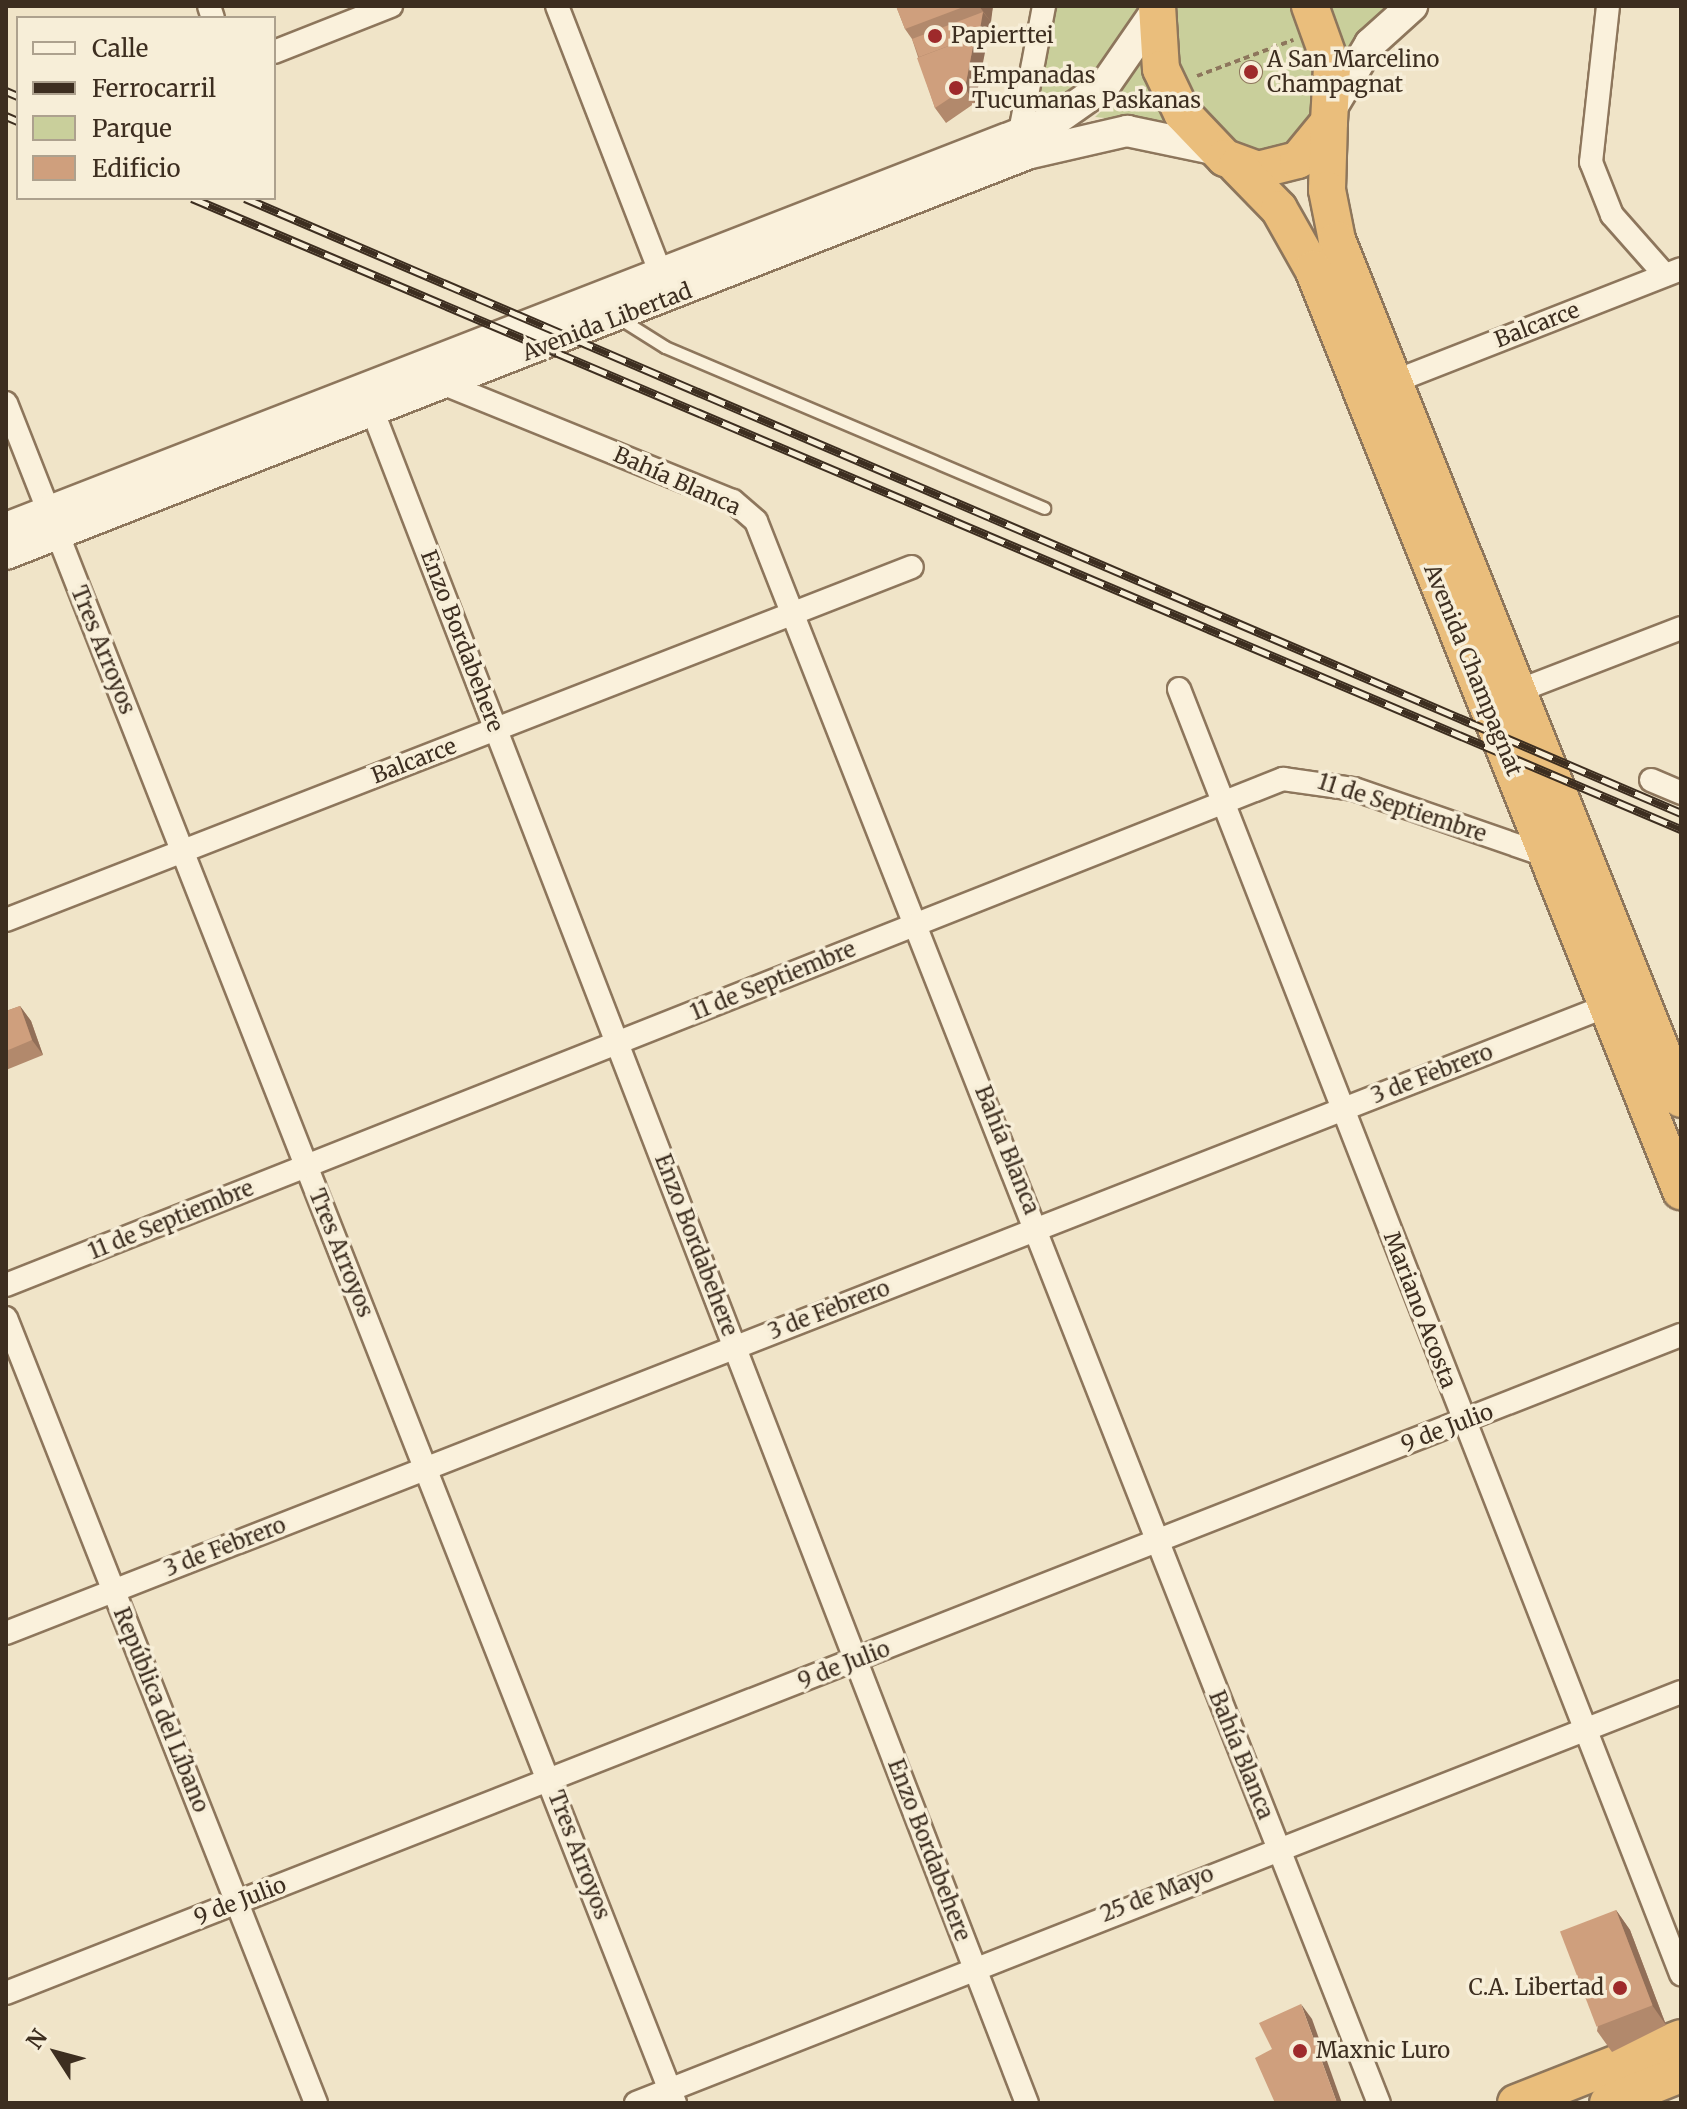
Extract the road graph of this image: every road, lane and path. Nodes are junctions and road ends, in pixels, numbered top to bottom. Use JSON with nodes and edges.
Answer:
{"nodes":[{"id":1,"x":391,"y":6,"type":"edge"},
{"id":2,"x":557,"y":6,"type":"edge"},
{"id":3,"x":1044,"y":6,"type":"edge"},
{"id":4,"x":1412,"y":6,"type":"edge"},
{"id":5,"x":1608,"y":6,"type":"edge"},
{"id":6,"x":1156,"y":9,"type":"edge"},
{"id":7,"x":1304,"y":22,"type":"edge"},
{"id":8,"x":276,"y":51,"type":"edge"},
{"id":9,"x":1246,"y":60,"type":"junction"},
{"id":10,"x":1192,"y":78,"type":"dead end"},
{"id":11,"x":1330,"y":116,"type":"junction"},
{"id":12,"x":1020,"y":132,"type":"junction"},
{"id":13,"x":1225,"y":157,"type":"junction"},
{"id":14,"x":1673,"y":272,"type":"edge"},
{"id":15,"x":666,"y":286,"type":"junction"},
{"id":16,"x":618,"y":318,"type":"junction"},
{"id":17,"x":1393,"y":382,"type":"junction"},
{"id":18,"x":442,"y":383,"type":"junction"},
{"id":19,"x":368,"y":399,"type":"junction"},
{"id":20,"x":6,"y":403,"type":"edge"},
{"id":21,"x":1044,"y":508,"type":"dead end"},
{"id":22,"x":53,"y":523,"type":"junction"},
{"id":23,"x":6,"y":528,"type":"edge"},
{"id":24,"x":6,"y":554,"type":"edge"},
{"id":25,"x":912,"y":567,"type":"dead end"},
{"id":26,"x":795,"y":614,"type":"junction"},
{"id":27,"x":1681,"y":628,"type":"edge"},
{"id":28,"x":1179,"y":689,"type":"dead end"},
{"id":29,"x":1518,"y":691,"type":"junction"},
{"id":30,"x":497,"y":729,"type":"junction"},
{"id":31,"x":1651,"y":780,"type":"dead end"},
{"id":32,"x":1681,"y":793,"type":"edge"},
{"id":33,"x":1222,"y":803,"type":"junction"},
{"id":34,"x":183,"y":852,"type":"junction"},
{"id":35,"x":1547,"y":856,"type":"junction"},
{"id":36,"x":6,"y":920,"type":"edge"},
{"id":37,"x":915,"y":925,"type":"junction"},
{"id":38,"x":1607,"y":1006,"type":"junction"},
{"id":39,"x":617,"y":1043,"type":"junction"},
{"id":40,"x":1681,"y":1099,"type":"edge"},
{"id":41,"x":1342,"y":1109,"type":"junction"},
{"id":42,"x":307,"y":1166,"type":"junction"},
{"id":43,"x":1681,"y":1191,"type":"edge"},
{"id":44,"x":1038,"y":1228,"type":"junction"},
{"id":45,"x":6,"y":1285,"type":"edge"},
{"id":46,"x":6,"y":1318,"type":"edge"},
{"id":47,"x":1681,"y":1335,"type":"edge"},
{"id":48,"x":735,"y":1347,"type":"junction"},
{"id":49,"x":1464,"y":1421,"type":"junction"},
{"id":50,"x":426,"y":1468,"type":"junction"},
{"id":51,"x":1156,"y":1542,"type":"junction"},
{"id":52,"x":114,"y":1590,"type":"junction"},
{"id":53,"x":6,"y":1633,"type":"edge"},
{"id":54,"x":856,"y":1660,"type":"junction"},
{"id":55,"x":1681,"y":1692,"type":"edge"},
{"id":56,"x":1585,"y":1729,"type":"junction"},
{"id":57,"x":550,"y":1780,"type":"junction"},
{"id":58,"x":1278,"y":1847,"type":"junction"},
{"id":59,"x":237,"y":1903,"type":"junction"},
{"id":60,"x":974,"y":1966,"type":"junction"},
{"id":61,"x":1681,"y":1974,"type":"edge"},
{"id":62,"x":6,"y":1993,"type":"edge"},
{"id":63,"x":1681,"y":2038,"type":"edge"},
{"id":64,"x":1680,"y":2075,"type":"edge"},
{"id":65,"x":672,"y":2097,"type":"edge"},
{"id":66,"x":316,"y":2103,"type":"edge"},
{"id":67,"x":636,"y":2103,"type":"edge"},
{"id":68,"x":1027,"y":2103,"type":"edge"},
{"id":69,"x":1379,"y":2103,"type":"edge"},
{"id":70,"x":1516,"y":2103,"type":"edge"},
{"id":71,"x":1608,"y":2103,"type":"edge"}],
"edges":[{"from":1,"to":8,"type":"street"},
{"from":2,"to":15,"type":"street"},
{"from":3,"to":12,"type":"street"},
{"from":4,"to":11,"type":"main road"},
{"from":5,"to":14,"type":"street"},
{"from":6,"to":12,"type":"main road","name":"Avenida Libertad"},
{"from":6,"to":13,"type":"highway","name":"Avenida Champagnat"},
{"from":7,"to":9,"type":"path"},
{"from":7,"to":11,"type":"highway","name":"Avenida Champagnat"},
{"from":9,"to":9,"type":"path"},
{"from":9,"to":10,"type":"path"},
{"from":11,"to":13,"type":"highway"},
{"from":11,"to":17,"type":"highway","name":"Avenida Champagnat"},
{"from":12,"to":15,"type":"main road","name":"Avenida Libertad"},
{"from":13,"to":15,"type":"main road","name":"Avenida Libertad"},
{"from":13,"to":35,"type":"highway","name":"Avenida Champagnat"},
{"from":14,"to":17,"type":"street","name":"Balcarce"},
{"from":15,"to":16,"type":"main road","name":"Avenida Libertad"},
{"from":15,"to":19,"type":"main road","name":"Avenida Libertad"},
{"from":16,"to":18,"type":"main road","name":"Avenida Libertad"},
{"from":16,"to":21,"type":"lane"},
{"from":17,"to":29,"type":"highway","name":"Avenida Champagnat"},
{"from":18,"to":19,"type":"main road","name":"Avenida Libertad"},
{"from":18,"to":26,"type":"street","name":"Bahía Blanca"},
{"from":19,"to":22,"type":"main road","name":"Avenida Libertad"},
{"from":19,"to":30,"type":"street","name":"Enzo Bordabehere"},
{"from":20,"to":22,"type":"street","name":"Tres Arroyos"},
{"from":22,"to":23,"type":"main road","name":"Avenida Libertad"},
{"from":22,"to":24,"type":"main road","name":"Avenida Libertad"},
{"from":22,"to":34,"type":"street","name":"Tres Arroyos"},
{"from":25,"to":26,"type":"street","name":"Balcarce"},
{"from":26,"to":30,"type":"street","name":"Balcarce"},
{"from":26,"to":37,"type":"street","name":"Bahía Blanca"},
{"from":27,"to":29,"type":"street"},
{"from":28,"to":33,"type":"street","name":"Mariano Acosta"},
{"from":29,"to":40,"type":"highway","name":"Avenida Champagnat"},
{"from":30,"to":34,"type":"street","name":"Balcarce"},
{"from":30,"to":39,"type":"street","name":"Enzo Bordabehere"},
{"from":31,"to":32,"type":"street"},
{"from":33,"to":35,"type":"street","name":"11 de Septiembre"},
{"from":33,"to":37,"type":"street","name":"11 de Septiembre"},
{"from":33,"to":41,"type":"street","name":"Mariano Acosta"},
{"from":34,"to":36,"type":"street","name":"Balcarce"},
{"from":34,"to":42,"type":"street","name":"Tres Arroyos"},
{"from":35,"to":38,"type":"highway","name":"Avenida Champagnat"},
{"from":37,"to":39,"type":"street","name":"11 de Septiembre"},
{"from":37,"to":44,"type":"street","name":"Bahía Blanca"},
{"from":38,"to":41,"type":"street","name":"3 de Febrero"},
{"from":38,"to":43,"type":"highway","name":"Avenida Champagnat"},
{"from":39,"to":42,"type":"street","name":"11 de Septiembre"},
{"from":39,"to":48,"type":"street","name":"Enzo Bordabehere"},
{"from":41,"to":44,"type":"street","name":"3 de Febrero"},
{"from":41,"to":49,"type":"street","name":"Mariano Acosta"},
{"from":42,"to":45,"type":"street","name":"11 de Septiembre"},
{"from":42,"to":50,"type":"street","name":"Tres Arroyos"},
{"from":44,"to":48,"type":"street","name":"3 de Febrero"},
{"from":44,"to":51,"type":"street","name":"Bahía Blanca"},
{"from":46,"to":52,"type":"street","name":"República del Líbano"},
{"from":47,"to":49,"type":"street","name":"9 de Julio"},
{"from":48,"to":50,"type":"street","name":"3 de Febrero"},
{"from":48,"to":54,"type":"street","name":"Enzo Bordabehere"},
{"from":49,"to":51,"type":"street","name":"9 de Julio"},
{"from":49,"to":56,"type":"street","name":"Mariano Acosta"},
{"from":50,"to":52,"type":"street","name":"3 de Febrero"},
{"from":50,"to":57,"type":"street","name":"Tres Arroyos"},
{"from":51,"to":54,"type":"street","name":"9 de Julio"},
{"from":51,"to":58,"type":"street","name":"Bahía Blanca"},
{"from":52,"to":53,"type":"street","name":"3 de Febrero"},
{"from":52,"to":59,"type":"street","name":"República del Líbano"},
{"from":54,"to":57,"type":"street","name":"9 de Julio"},
{"from":54,"to":60,"type":"street","name":"Enzo Bordabehere"},
{"from":55,"to":56,"type":"street","name":"25 de Mayo"},
{"from":56,"to":58,"type":"street","name":"25 de Mayo"},
{"from":56,"to":61,"type":"street","name":"Mariano Acosta"},
{"from":57,"to":59,"type":"street","name":"9 de Julio"},
{"from":57,"to":65,"type":"street","name":"Tres Arroyos"},
{"from":58,"to":60,"type":"street","name":"25 de Mayo"},
{"from":58,"to":69,"type":"street","name":"Bahía Blanca"},
{"from":59,"to":62,"type":"street","name":"9 de Julio"},
{"from":59,"to":66,"type":"street","name":"República del Líbano"},
{"from":60,"to":65,"type":"street","name":"25 de Mayo"},
{"from":60,"to":68,"type":"street","name":"Enzo Bordabehere"},
{"from":63,"to":70,"type":"highway"},
{"from":64,"to":71,"type":"highway"},
{"from":65,"to":67,"type":"street","name":"25 de Mayo"}]}
